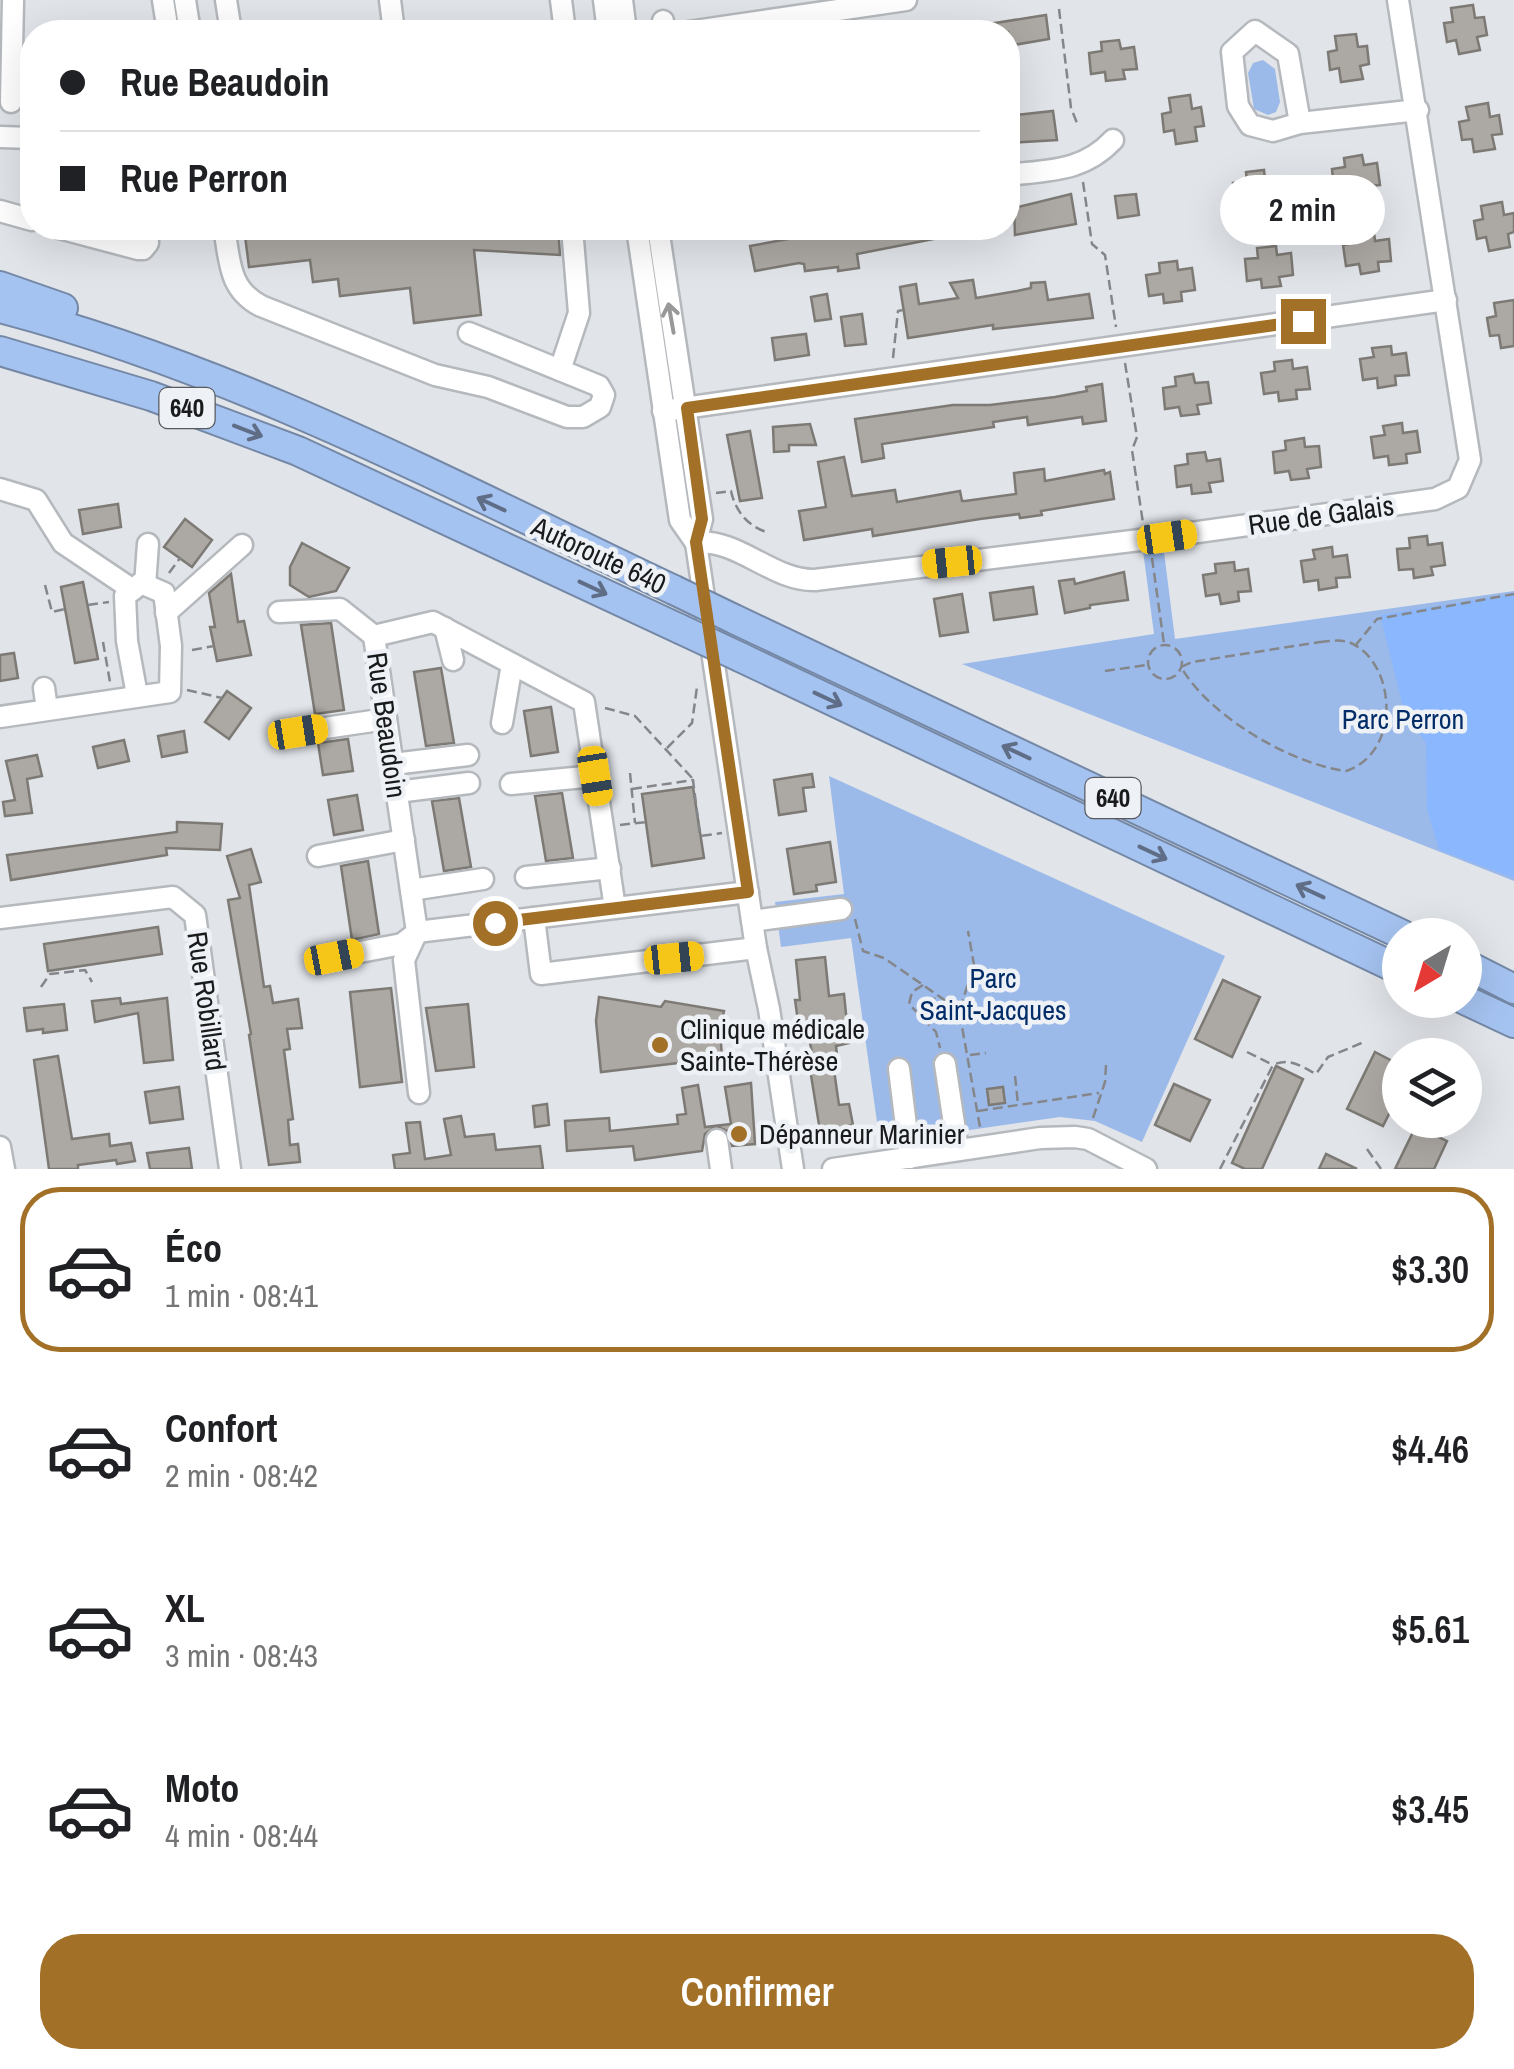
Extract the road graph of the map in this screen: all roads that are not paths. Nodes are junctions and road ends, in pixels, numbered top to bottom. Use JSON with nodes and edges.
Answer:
{"nodes":[{"id":1,"x":13,"y":0,"type":"edge"},
{"id":2,"x":906,"y":0,"type":"edge"},
{"id":3,"x":1398,"y":0,"type":"edge"},
{"id":4,"x":745,"y":20,"type":"edge"},
{"id":5,"x":14,"y":102,"type":"edge"},
{"id":6,"x":1418,"y":110,"type":"junction"},
{"id":7,"x":1300,"y":124,"type":"junction"},
{"id":8,"x":1113,"y":140,"type":"dead end"},
{"id":9,"x":1020,"y":173,"type":"edge"},
{"id":10,"x":102,"y":240,"type":"edge"},
{"id":11,"x":148,"y":240,"type":"edge"},
{"id":12,"x":226,"y":240,"type":"edge"},
{"id":13,"x":573,"y":240,"type":"edge"},
{"id":14,"x":639,"y":240,"type":"edge"},
{"id":15,"x":660,"y":240,"type":"edge"},
{"id":16,"x":0,"y":286,"type":"edge"},
{"id":17,"x":1446,"y":300,"type":"junction"},
{"id":18,"x":0,"y":308,"type":"edge"},
{"id":19,"x":469,"y":333,"type":"dead end"},
{"id":20,"x":0,"y":351,"type":"edge"},
{"id":21,"x":0,"y":360,"type":"edge"},
{"id":22,"x":56,"y":367,"type":"junction"},
{"id":23,"x":560,"y":370,"type":"junction"},
{"id":24,"x":205,"y":374,"type":"junction"},
{"id":25,"x":687,"y":408,"type":"junction"},
{"id":26,"x":663,"y":411,"type":"junction"},
{"id":27,"x":0,"y":489,"type":"edge"},
{"id":28,"x":696,"y":542,"type":"junction"},
{"id":29,"x":148,"y":544,"type":"dead end"},
{"id":30,"x":242,"y":545,"type":"dead end"},
{"id":31,"x":139,"y":587,"type":"junction"},
{"id":32,"x":166,"y":612,"type":"junction"},
{"id":33,"x":279,"y":612,"type":"dead end"},
{"id":34,"x":722,"y":624,"type":"junction"},
{"id":35,"x":444,"y":628,"type":"junction"},
{"id":36,"x":374,"y":636,"type":"junction"},
{"id":37,"x":452,"y":660,"type":"dead end"},
{"id":38,"x":512,"y":664,"type":"junction"},
{"id":39,"x":44,"y":688,"type":"dead end"},
{"id":40,"x":137,"y":695,"type":"junction"},
{"id":41,"x":46,"y":710,"type":"junction"},
{"id":42,"x":0,"y":717,"type":"edge"},
{"id":43,"x":386,"y":718,"type":"junction"},
{"id":44,"x":502,"y":723,"type":"dead end"},
{"id":45,"x":298,"y":732,"type":"dead end"},
{"id":46,"x":468,"y":755,"type":"dead end"},
{"id":47,"x":393,"y":764,"type":"junction"},
{"id":48,"x":595,"y":776,"type":"junction"},
{"id":49,"x":469,"y":783,"type":"dead end"},
{"id":50,"x":511,"y":784,"type":"dead end"},
{"id":51,"x":397,"y":792,"type":"junction"},
{"id":52,"x":404,"y":840,"type":"junction"},
{"id":53,"x":318,"y":856,"type":"dead end"},
{"id":54,"x":610,"y":868,"type":"junction"},
{"id":55,"x":526,"y":877,"type":"dead end"},
{"id":56,"x":483,"y":879,"type":"dead end"},
{"id":57,"x":411,"y":890,"type":"junction"},
{"id":58,"x":748,"y":892,"type":"junction"},
{"id":59,"x":847,"y":907,"type":"road end"},
{"id":60,"x":616,"y":908,"type":"junction"},
{"id":61,"x":0,"y":918,"type":"edge"},
{"id":62,"x":534,"y":918,"type":"junction"},
{"id":63,"x":752,"y":921,"type":"junction"},
{"id":64,"x":1382,"y":925,"type":"edge"},
{"id":65,"x":417,"y":932,"type":"junction"},
{"id":66,"x":756,"y":948,"type":"junction"},
{"id":67,"x":334,"y":957,"type":"dead end"},
{"id":68,"x":1382,"y":961,"type":"edge"},
{"id":69,"x":1482,"y":972,"type":"edge"},
{"id":70,"x":1514,"y":986,"type":"edge"},
{"id":71,"x":1482,"y":1008,"type":"edge"},
{"id":72,"x":1514,"y":1023,"type":"edge"},
{"id":73,"x":944,"y":1064,"type":"road end"},
{"id":74,"x":899,"y":1069,"type":"dead end"},
{"id":75,"x":419,"y":1092,"type":"dead end"},
{"id":76,"x":0,"y":1146,"type":"edge"},
{"id":77,"x":972,"y":1149,"type":"edge"},
{"id":78,"x":910,"y":1158,"type":"junction"},
{"id":79,"x":4,"y":1169,"type":"edge"},
{"id":80,"x":230,"y":1169,"type":"edge"},
{"id":81,"x":793,"y":1169,"type":"edge"},
{"id":82,"x":833,"y":1169,"type":"edge"},
{"id":83,"x":1146,"y":1169,"type":"edge"}],
"edges":[{"from":1,"to":5,"type":"street"},
{"from":2,"to":4,"type":"street"},
{"from":3,"to":6,"type":"street","name":"Rue de Galais"},
{"from":6,"to":7,"type":"street"},
{"from":6,"to":17,"type":"street","name":"Rue de Galais"},
{"from":7,"to":7,"type":"street"},
{"from":8,"to":9,"type":"street"},
{"from":10,"to":11,"type":"street"},
{"from":12,"to":23,"type":"street"},
{"from":13,"to":23,"type":"street"},
{"from":14,"to":26,"type":"street"},
{"from":25,"to":15,"type":"street","one_way":true},
{"from":16,"to":24,"type":"highway"},
{"from":17,"to":25,"type":"street"},
{"from":17,"to":28,"type":"street","name":"Rue de Galais"},
{"from":18,"to":24,"type":"highway","name":"Autoroute 640","number":"640"},
{"from":19,"to":23,"type":"street"},
{"from":20,"to":22,"type":"highway","name":"Autoroute 640","number":"640"},
{"from":21,"to":22,"type":"highway"},
{"from":22,"to":68,"type":"highway","name":"Autoroute 640","number":"640","one_way":true,"bridge":true},
{"from":34,"to":24,"type":"highway","name":"Autoroute 640","number":"640","one_way":true,"bridge":true},
{"from":25,"to":26,"type":"street"},
{"from":25,"to":28,"type":"street"},
{"from":26,"to":28,"type":"street"},
{"from":27,"to":31,"type":"street"},
{"from":28,"to":34,"type":"street"},
{"from":29,"to":31,"type":"street"},
{"from":30,"to":32,"type":"street"},
{"from":31,"to":32,"type":"street"},
{"from":31,"to":40,"type":"street"},
{"from":32,"to":40,"type":"street"},
{"from":33,"to":36,"type":"street"},
{"from":34,"to":58,"type":"street"},
{"from":64,"to":34,"type":"highway","name":"Autoroute 640","number":"640","one_way":true},
{"from":35,"to":36,"type":"street","name":"Rue Beaudoin"},
{"from":35,"to":37,"type":"street"},
{"from":35,"to":38,"type":"street"},
{"from":36,"to":43,"type":"street","name":"Rue Beaudoin"},
{"from":38,"to":44,"type":"street"},
{"from":38,"to":48,"type":"street"},
{"from":39,"to":41,"type":"street"},
{"from":40,"to":41,"type":"street"},
{"from":41,"to":42,"type":"street"},
{"from":43,"to":45,"type":"street"},
{"from":43,"to":47,"type":"street","name":"Rue Beaudoin"},
{"from":46,"to":47,"type":"street"},
{"from":47,"to":51,"type":"street","name":"Rue Beaudoin"},
{"from":48,"to":50,"type":"street"},
{"from":48,"to":54,"type":"street"},
{"from":49,"to":51,"type":"street"},
{"from":51,"to":52,"type":"street","name":"Rue Beaudoin"},
{"from":52,"to":53,"type":"street"},
{"from":52,"to":57,"type":"street","name":"Rue Beaudoin"},
{"from":54,"to":55,"type":"street"},
{"from":54,"to":60,"type":"street"},
{"from":56,"to":57,"type":"street"},
{"from":57,"to":65,"type":"street","name":"Rue Beaudoin"},
{"from":58,"to":60,"type":"street"},
{"from":58,"to":63,"type":"street"},
{"from":59,"to":63,"type":"street"},
{"from":60,"to":62,"type":"street"},
{"from":61,"to":80,"type":"street","name":"Rue Robillard"},
{"from":62,"to":65,"type":"street"},
{"from":62,"to":66,"type":"street"},
{"from":63,"to":66,"type":"street"},
{"from":65,"to":67,"type":"street"},
{"from":65,"to":75,"type":"street"},
{"from":66,"to":81,"type":"street"},
{"from":69,"to":70,"type":"highway"},
{"from":71,"to":72,"type":"highway"},
{"from":73,"to":77,"type":"street"},
{"from":74,"to":78,"type":"street"},
{"from":76,"to":79,"type":"street"},
{"from":77,"to":78,"type":"street"},
{"from":77,"to":83,"type":"street"},
{"from":78,"to":82,"type":"street"}]}
